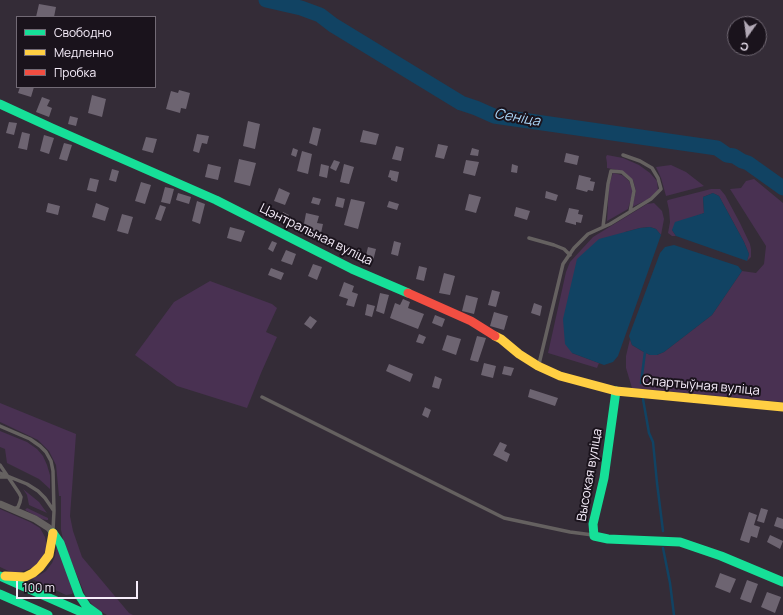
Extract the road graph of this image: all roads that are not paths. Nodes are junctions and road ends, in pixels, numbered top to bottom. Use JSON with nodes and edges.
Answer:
{"nodes":[{"id":1,"x":0,"y":104,"type":"edge"},
{"id":2,"x":623,"y":155,"type":"dead end"},
{"id":3,"x":630,"y":212,"type":"junction"},
{"id":4,"x":603,"y":227,"type":"junction"},
{"id":5,"x":529,"y":238,"type":"dead end"},
{"id":6,"x":570,"y":255,"type":"junction"},
{"id":7,"x":538,"y":366,"type":"junction"},
{"id":8,"x":616,"y":391,"type":"junction"},
{"id":9,"x":262,"y":397,"type":"dead end"},
{"id":10,"x":783,"y":407,"type":"edge"},
{"id":11,"x":0,"y":426,"type":"edge"},
{"id":12,"x":0,"y":465,"type":"edge"},
{"id":13,"x":0,"y":474,"type":"edge"},
{"id":14,"x":9,"y":477,"type":"junction"},
{"id":15,"x":0,"y":504,"type":"edge"},
{"id":16,"x":13,"y":510,"type":"junction"},
{"id":17,"x":54,"y":511,"type":"junction"},
{"id":18,"x":53,"y":533,"type":"junction"},
{"id":19,"x":594,"y":536,"type":"junction"},
{"id":20,"x":0,"y":576,"type":"edge"},
{"id":21,"x":783,"y":582,"type":"edge"},
{"id":22,"x":0,"y":594,"type":"edge"},
{"id":23,"x":48,"y":615,"type":"edge"},
{"id":24,"x":88,"y":615,"type":"edge"},
{"id":25,"x":98,"y":615,"type":"edge"}],
"edges":[{"from":1,"to":7,"type":"main road","name":"Цэнтральная вуліца"},
{"from":2,"to":3,"type":"lane"},
{"from":3,"to":4,"type":"lane"},
{"from":3,"to":4,"type":"lane"},
{"from":4,"to":6,"type":"lane"},
{"from":5,"to":6,"type":"lane"},
{"from":6,"to":7,"type":"lane"},
{"from":7,"to":8,"type":"main road","name":"Цэнтральная вуліца"},
{"from":8,"to":10,"type":"main road","name":"Спартыўная вуліца"},
{"from":8,"to":19,"type":"main road","name":"Высокая вуліца"},
{"from":9,"to":19,"type":"lane"},
{"from":11,"to":17,"type":"lane"},
{"from":12,"to":14,"type":"lane"},
{"from":13,"to":14,"type":"lane"},
{"from":13,"to":14,"type":"lane"},
{"from":14,"to":16,"type":"lane"},
{"from":14,"to":17,"type":"lane"},
{"from":15,"to":16,"type":"street"},
{"from":16,"to":18,"type":"street"},
{"from":17,"to":18,"type":"lane"},
{"from":18,"to":20,"type":"main road"},
{"from":18,"to":25,"type":"main road"},
{"from":19,"to":21,"type":"main road","name":"Высокая вуліца"},
{"from":20,"to":24,"type":"main road"},
{"from":22,"to":23,"type":"main road"}]}
